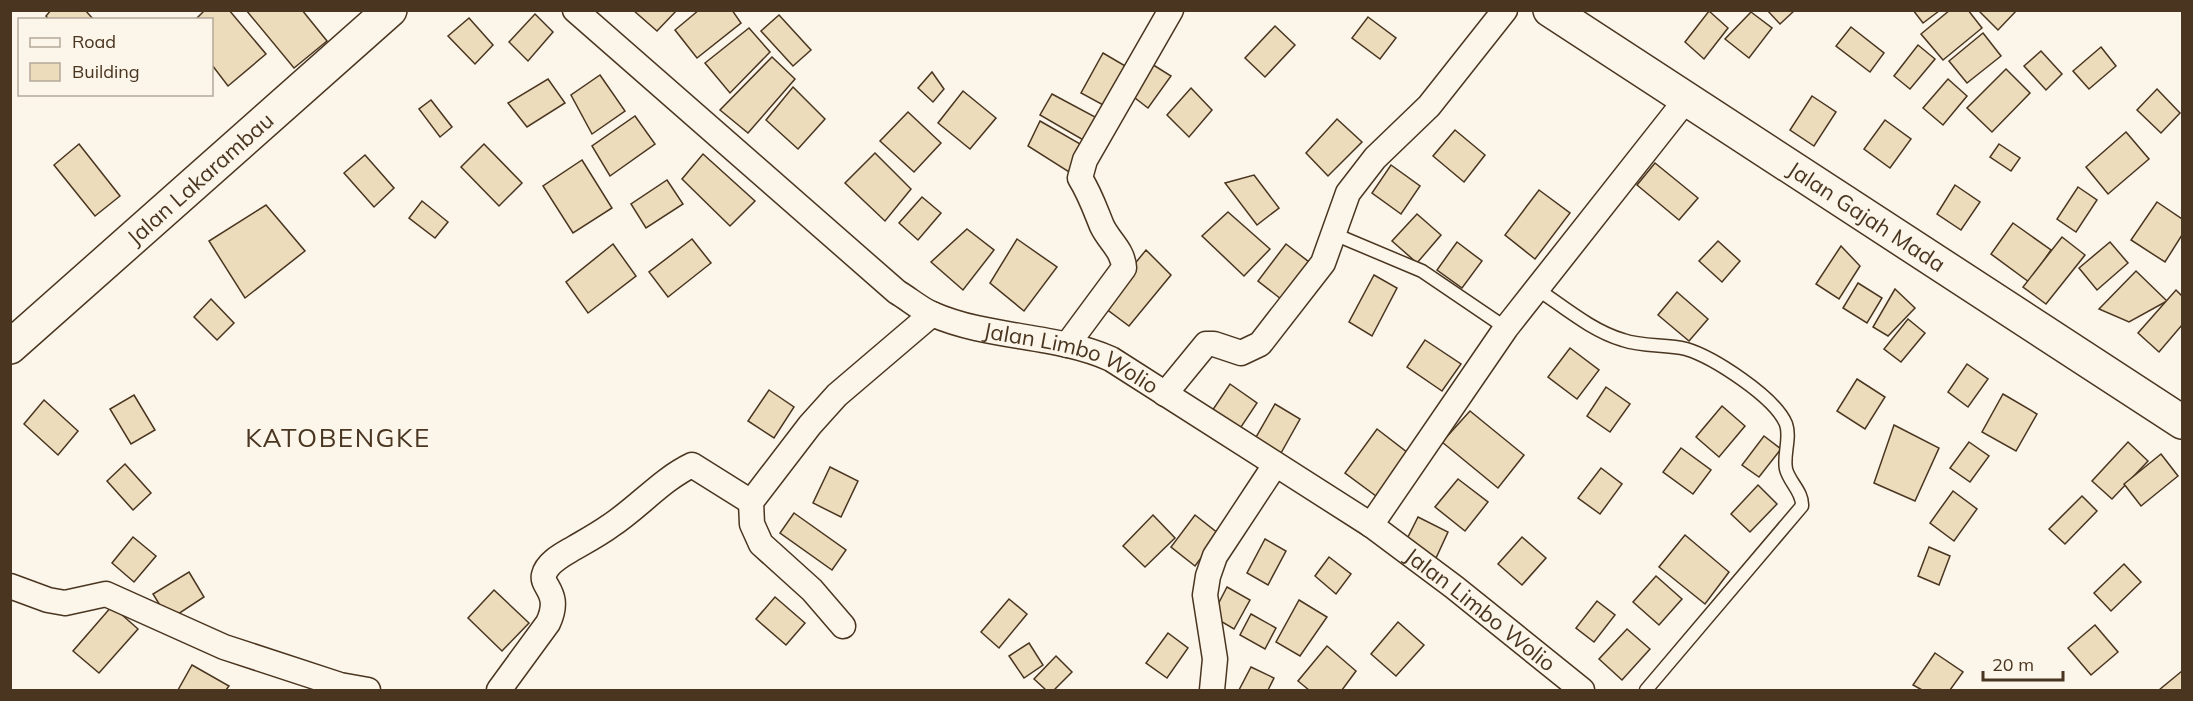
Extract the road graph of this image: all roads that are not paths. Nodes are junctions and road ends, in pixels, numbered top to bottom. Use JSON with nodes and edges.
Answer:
{"nodes":[{"id":1,"x":390,"y":10,"type":"edge"},
{"id":2,"x":575,"y":10,"type":"edge"},
{"id":3,"x":1171,"y":10,"type":"edge"},
{"id":4,"x":1505,"y":10,"type":"edge"},
{"id":5,"x":1550,"y":10,"type":"edge"},
{"id":6,"x":1685,"y":100,"type":"junction"},
{"id":7,"x":1334,"y":234,"type":"junction"},
{"id":8,"x":1537,"y":289,"type":"junction"},
{"id":9,"x":932,"y":314,"type":"junction"},
{"id":10,"x":1506,"y":328,"type":"junction"},
{"id":11,"x":1067,"y":345,"type":"junction"},
{"id":12,"x":10,"y":347,"type":"edge"},
{"id":13,"x":1165,"y":394,"type":"junction"},
{"id":14,"x":2182,"y":422,"type":"edge"},
{"id":15,"x":1275,"y":465,"type":"junction"},
{"id":16,"x":751,"y":502,"type":"junction"},
{"id":17,"x":1371,"y":525,"type":"junction"},
{"id":18,"x":10,"y":586,"type":"edge"},
{"id":19,"x":843,"y":626,"type":"dead end"},
{"id":20,"x":368,"y":690,"type":"edge"},
{"id":21,"x":499,"y":690,"type":"edge"},
{"id":22,"x":1212,"y":690,"type":"edge"},
{"id":23,"x":1582,"y":690,"type":"edge"},
{"id":24,"x":1646,"y":690,"type":"edge"}],
"edges":[{"from":1,"to":12,"type":"main road","name":"Jalan Lakarambau"},
{"from":2,"to":9,"type":"street","name":"Jalan Limbo Wolio"},
{"from":3,"to":11,"type":"street"},
{"from":4,"to":7,"type":"street"},
{"from":5,"to":6,"type":"main road","name":"Jalan Gajah Mada"},
{"from":6,"to":8,"type":"street"},
{"from":6,"to":14,"type":"main road","name":"Jalan Gajah Mada"},
{"from":7,"to":10,"type":"lane"},
{"from":7,"to":13,"type":"street"},
{"from":8,"to":10,"type":"street"},
{"from":8,"to":24,"type":"lane"},
{"from":9,"to":11,"type":"street","name":"Jalan Limbo Wolio"},
{"from":9,"to":16,"type":"street"},
{"from":10,"to":17,"type":"street"},
{"from":11,"to":13,"type":"street","name":"Jalan Limbo Wolio"},
{"from":13,"to":15,"type":"street","name":"Jalan Limbo Wolio"},
{"from":15,"to":17,"type":"street","name":"Jalan Limbo Wolio"},
{"from":15,"to":22,"type":"street"},
{"from":16,"to":19,"type":"street"},
{"from":16,"to":21,"type":"street"},
{"from":17,"to":23,"type":"street","name":"Jalan Limbo Wolio"},
{"from":18,"to":20,"type":"street"}]}
